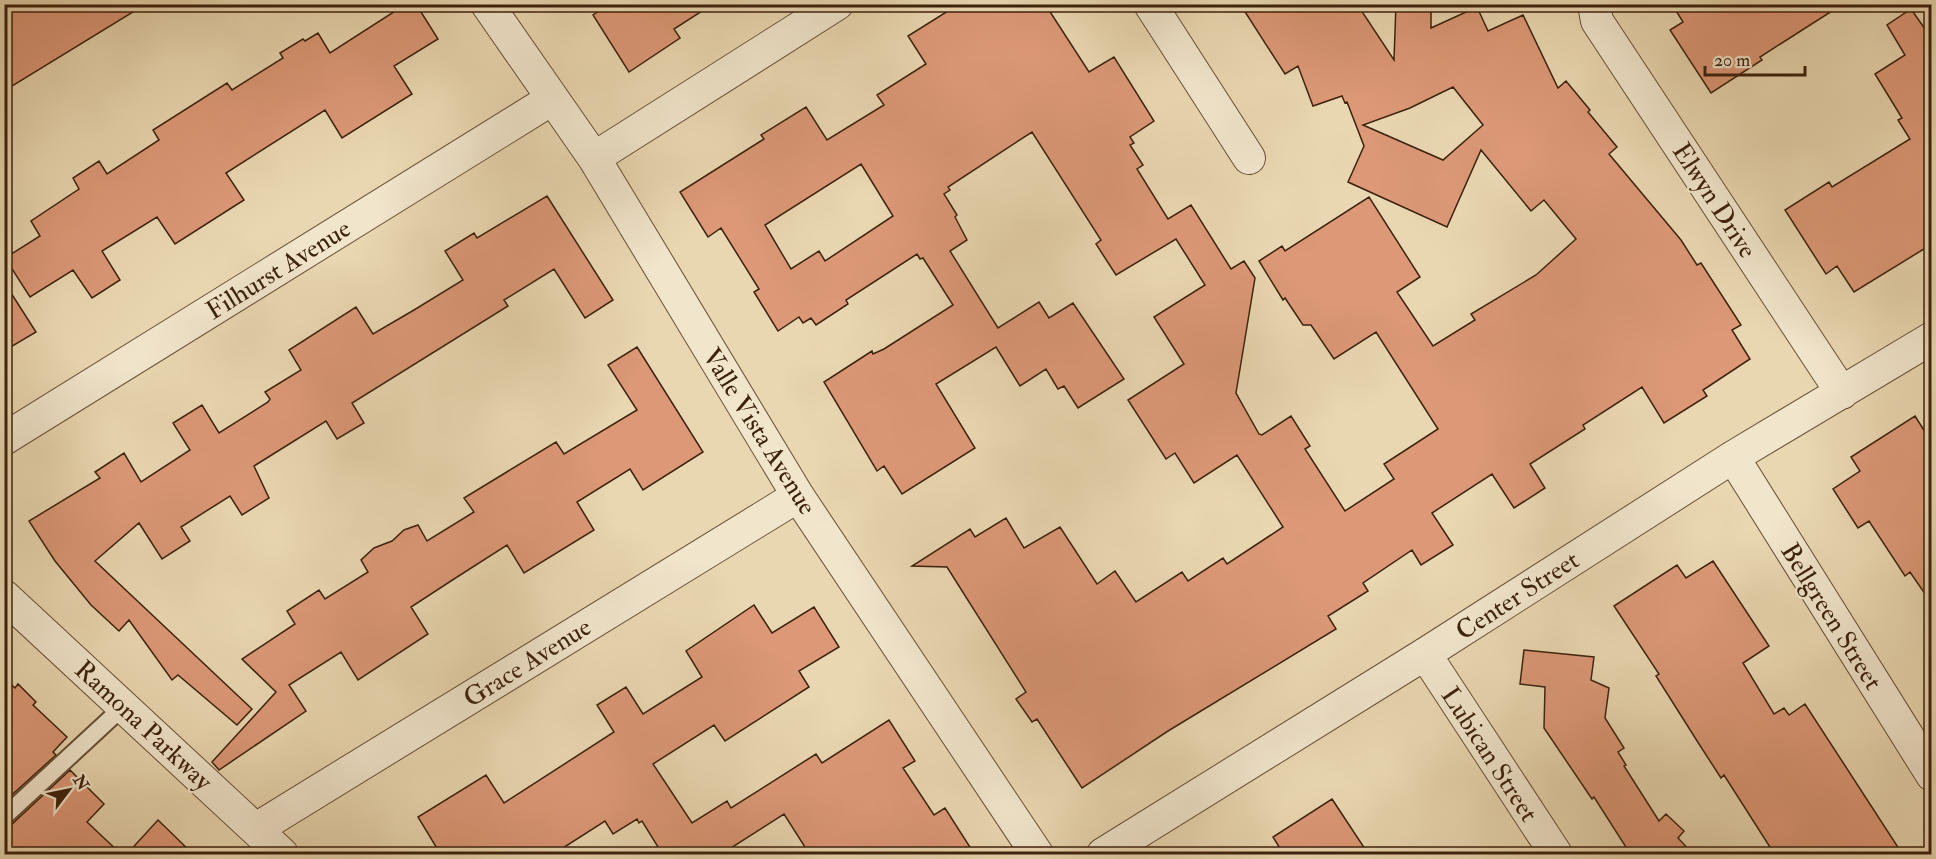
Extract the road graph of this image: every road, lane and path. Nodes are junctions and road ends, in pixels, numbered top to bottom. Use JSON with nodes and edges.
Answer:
{"nodes":[{"id":1,"x":487,"y":4,"type":"edge"},
{"id":2,"x":837,"y":4,"type":"edge"},
{"id":3,"x":1150,"y":4,"type":"edge"},
{"id":4,"x":1594,"y":4,"type":"edge"},
{"id":5,"x":552,"y":99,"type":"junction"},
{"id":6,"x":594,"y":158,"type":"junction"},
{"id":7,"x":1249,"y":158,"type":"dead end"},
{"id":8,"x":1932,"y":338,"type":"edge"},
{"id":9,"x":1842,"y":393,"type":"junction"},
{"id":10,"x":4,"y":439,"type":"edge"},
{"id":11,"x":1733,"y":457,"type":"junction"},
{"id":12,"x":798,"y":496,"type":"junction"},
{"id":13,"x":4,"y":596,"type":"edge"},
{"id":14,"x":1425,"y":654,"type":"junction"},
{"id":15,"x":124,"y":706,"type":"junction"},
{"id":16,"x":1932,"y":775,"type":"edge"},
{"id":17,"x":4,"y":817,"type":"edge"},
{"id":18,"x":256,"y":829,"type":"junction"},
{"id":19,"x":282,"y":855,"type":"edge"},
{"id":20,"x":1037,"y":855,"type":"edge"},
{"id":21,"x":1103,"y":855,"type":"edge"},
{"id":22,"x":1556,"y":855,"type":"edge"}],
"edges":[{"from":1,"to":5,"type":"street","name":"Valle Vista Avenue"},
{"from":2,"to":6,"type":"street"},
{"from":3,"to":7,"type":"street"},
{"from":4,"to":9,"type":"street","name":"Elwyn Drive"},
{"from":5,"to":6,"type":"street","name":"Valle Vista Avenue"},
{"from":5,"to":10,"type":"street","name":"Filhurst Avenue"},
{"from":6,"to":12,"type":"street","name":"Valle Vista Avenue"},
{"from":8,"to":9,"type":"street","name":"Center Street"},
{"from":9,"to":11,"type":"street","name":"Center Street"},
{"from":11,"to":14,"type":"street","name":"Center Street"},
{"from":11,"to":16,"type":"street","name":"Bellgreen Street"},
{"from":12,"to":18,"type":"street","name":"Grace Avenue"},
{"from":12,"to":20,"type":"street","name":"Valle Vista Avenue"},
{"from":13,"to":15,"type":"street","name":"Ramona Parkway"},
{"from":14,"to":21,"type":"street","name":"Center Street"},
{"from":14,"to":22,"type":"street","name":"Lubican Street"},
{"from":15,"to":17,"type":"lane"},
{"from":15,"to":18,"type":"street","name":"Ramona Parkway"},
{"from":18,"to":19,"type":"street","name":"Ramona Parkway"}]}
